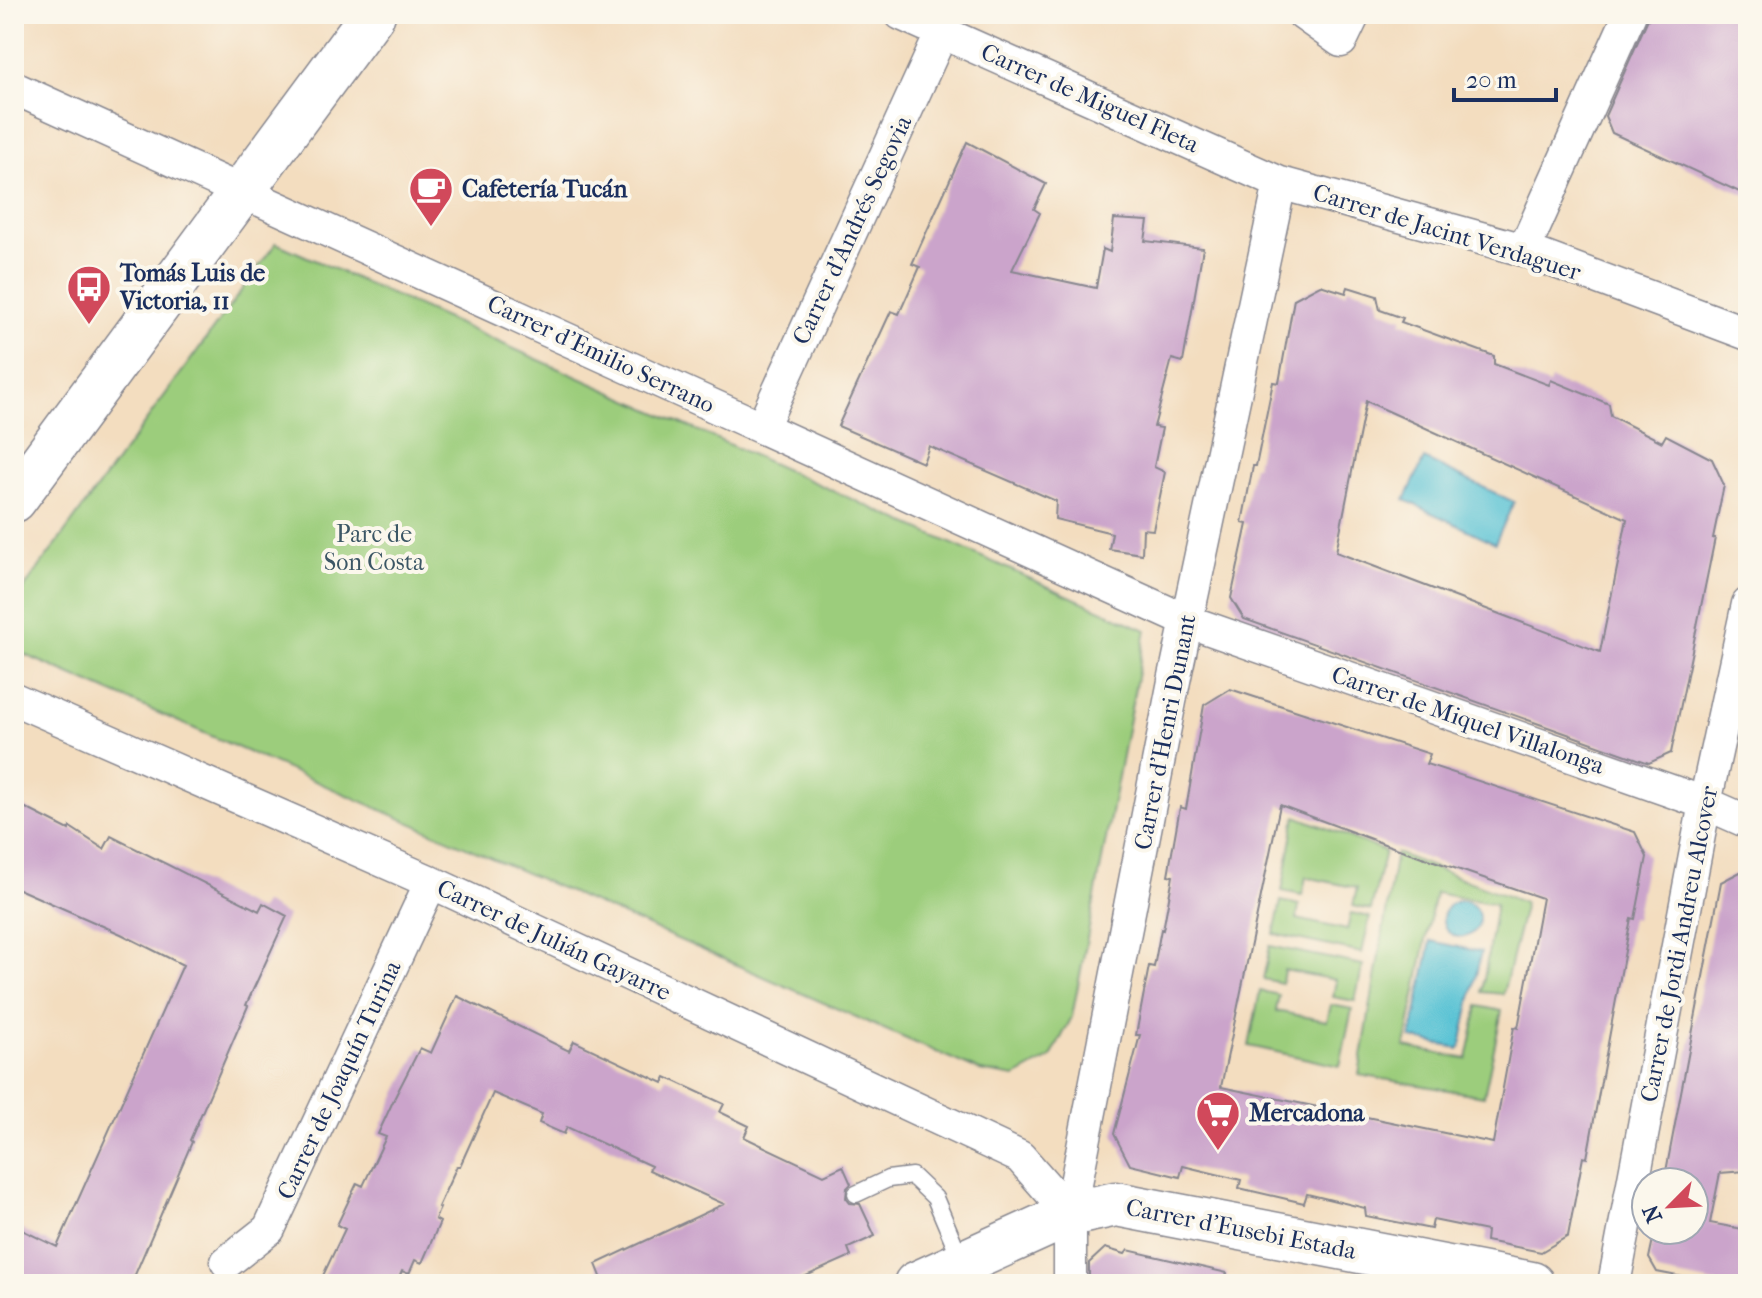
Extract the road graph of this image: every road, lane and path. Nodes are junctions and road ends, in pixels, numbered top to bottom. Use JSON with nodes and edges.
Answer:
{"nodes":[{"id":1,"x":373,"y":14,"type":"edge"},
{"id":2,"x":901,"y":14,"type":"edge"},
{"id":3,"x":1303,"y":14,"type":"edge"},
{"id":4,"x":1630,"y":14,"type":"edge"},
{"id":5,"x":1347,"y":28,"type":"edge"},
{"id":6,"x":942,"y":32,"type":"junction"},
{"id":7,"x":14,"y":88,"type":"edge"},
{"id":8,"x":1280,"y":183,"type":"junction"},
{"id":9,"x":242,"y":190,"type":"junction"},
{"id":10,"x":1524,"y":250,"type":"junction"},
{"id":11,"x":1746,"y":329,"type":"edge"},
{"id":12,"x":762,"y":427,"type":"junction"},
{"id":13,"x":14,"y":500,"type":"edge"},
{"id":14,"x":1748,"y":604,"type":"edge"},
{"id":15,"x":1187,"y":621,"type":"junction"},
{"id":16,"x":14,"y":699,"type":"edge"},
{"id":17,"x":1705,"y":803,"type":"junction"},
{"id":18,"x":1748,"y":822,"type":"edge"},
{"id":19,"x":431,"y":882,"type":"junction"},
{"id":20,"x":856,"y":1194,"type":"dead end"},
{"id":21,"x":1070,"y":1214,"type":"junction"},
{"id":22,"x":227,"y":1262,"type":"dead end"},
{"id":23,"x":962,"y":1263,"type":"junction"},
{"id":24,"x":1427,"y":1274,"type":"edge"},
{"id":25,"x":916,"y":1284,"type":"edge"},
{"id":26,"x":1070,"y":1284,"type":"edge"},
{"id":27,"x":1532,"y":1284,"type":"edge"},
{"id":28,"x":1614,"y":1284,"type":"edge"}],
"edges":[{"from":1,"to":9,"type":"main road"},
{"from":2,"to":6,"type":"street","name":"Carrer de Miguel Fleta"},
{"from":3,"to":5,"type":"street"},
{"from":4,"to":10,"type":"street"},
{"from":6,"to":8,"type":"street","name":"Carrer de Miguel Fleta"},
{"from":6,"to":12,"type":"street","name":"Carrer d'Andrés Segovia"},
{"from":7,"to":9,"type":"street","name":"Carrer d'Emilio Serrano"},
{"from":8,"to":10,"type":"street","name":"Carrer de Jacint Verdaguer"},
{"from":8,"to":15,"type":"street","name":"Carrer d'Henri Dunant"},
{"from":9,"to":12,"type":"street","name":"Carrer d'Emilio Serrano"},
{"from":9,"to":13,"type":"main road"},
{"from":10,"to":11,"type":"street","name":"Carrer de Jacint Verdaguer"},
{"from":12,"to":15,"type":"street","name":"Carrer d'Emilio Serrano"},
{"from":14,"to":17,"type":"street","name":"Carrer de Jordi Andreu Alcover"},
{"from":15,"to":17,"type":"street","name":"Carrer de Miquel Villalonga"},
{"from":15,"to":21,"type":"street","name":"Carrer d'Henri Dunant"},
{"from":16,"to":19,"type":"street","name":"Carrer de Julián Gayarre"},
{"from":17,"to":18,"type":"street","name":"Carrer de Miquel Villalonga"},
{"from":17,"to":28,"type":"street","name":"Carrer de Jordi Andreu Alcover"},
{"from":19,"to":21,"type":"street","name":"Carrer de Julián Gayarre"},
{"from":19,"to":22,"type":"street","name":"Carrer de Joaquín Turina"},
{"from":20,"to":23,"type":"lane"},
{"from":21,"to":23,"type":"main road","name":"Carrer d'Eusebi Estada"},
{"from":21,"to":24,"type":"main road","name":"Carrer d'Eusebi Estada"},
{"from":21,"to":26,"type":"street","name":"Carrer d'Henri Dunant"},
{"from":23,"to":25,"type":"main road","name":"Carrer d'Eusebi Estada"},
{"from":24,"to":27,"type":"main road","name":"Carrer d'Eusebi Estada"}]}
